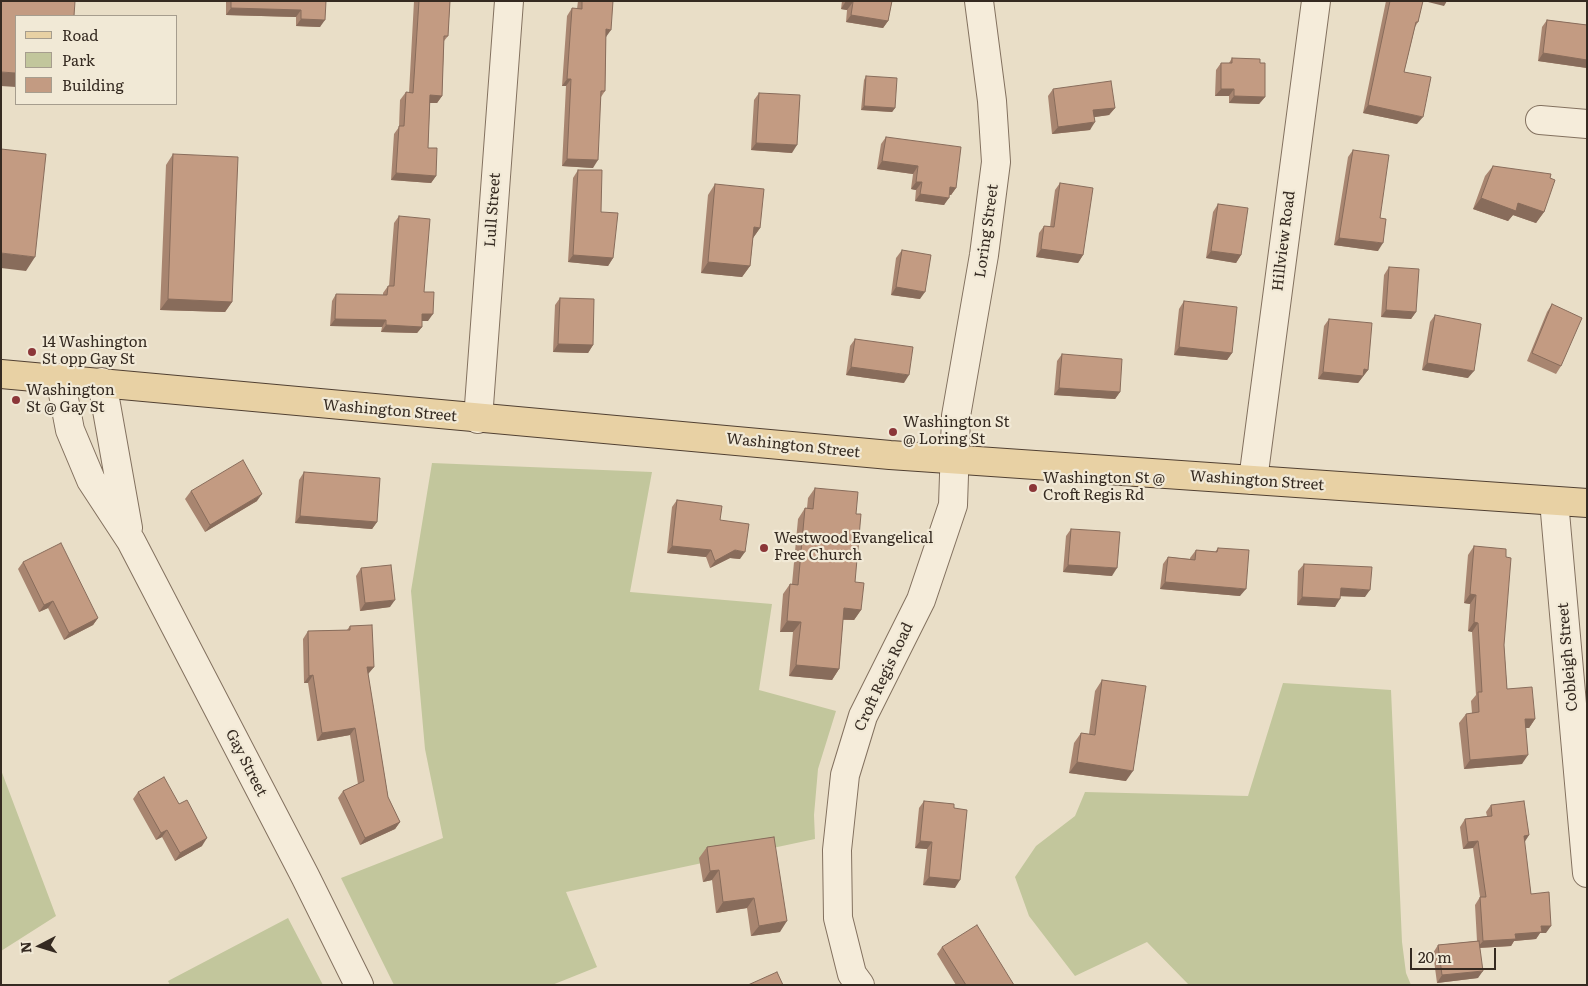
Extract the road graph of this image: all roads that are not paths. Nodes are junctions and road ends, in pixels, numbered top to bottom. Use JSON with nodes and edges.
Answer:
{"nodes":[{"id":1,"x":509,"y":1,"type":"edge"},
{"id":2,"x":978,"y":1,"type":"edge"},
{"id":3,"x":1316,"y":1,"type":"edge"},
{"id":4,"x":1540,"y":120,"type":"dead end"},
{"id":5,"x":1587,"y":124,"type":"edge"},
{"id":6,"x":1,"y":374,"type":"edge"},
{"id":7,"x":60,"y":378,"type":"junction"},
{"id":8,"x":102,"y":382,"type":"junction"},
{"id":9,"x":478,"y":418,"type":"junction"},
{"id":10,"x":956,"y":460,"type":"junction"},
{"id":11,"x":1253,"y":480,"type":"junction"},
{"id":12,"x":1554,"y":501,"type":"junction"},
{"id":13,"x":1587,"y":503,"type":"edge"},
{"id":14,"x":131,"y":542,"type":"junction"},
{"id":15,"x":1587,"y":873,"type":"edge"},
{"id":16,"x":359,"y":985,"type":"edge"},
{"id":17,"x":860,"y":985,"type":"edge"}],
"edges":[{"from":1,"to":9,"type":"street","name":"Lull Street"},
{"from":2,"to":10,"type":"street","name":"Loring Street"},
{"from":3,"to":11,"type":"street","name":"Hillview Road"},
{"from":4,"to":5,"type":"street"},
{"from":6,"to":7,"type":"main road","name":"Washington Street"},
{"from":7,"to":8,"type":"main road","name":"Washington Street"},
{"from":7,"to":14,"type":"street","name":"Gay Street"},
{"from":8,"to":9,"type":"main road","name":"Washington Street"},
{"from":8,"to":14,"type":"street","name":"Gay Street"},
{"from":9,"to":10,"type":"main road","name":"Washington Street"},
{"from":10,"to":11,"type":"main road","name":"Washington Street"},
{"from":10,"to":17,"type":"street","name":"Croft Regis Road"},
{"from":11,"to":12,"type":"main road","name":"Washington Street"},
{"from":12,"to":13,"type":"main road","name":"Washington Street"},
{"from":12,"to":15,"type":"street","name":"Cobleigh Street"},
{"from":14,"to":16,"type":"street","name":"Gay Street"}]}
